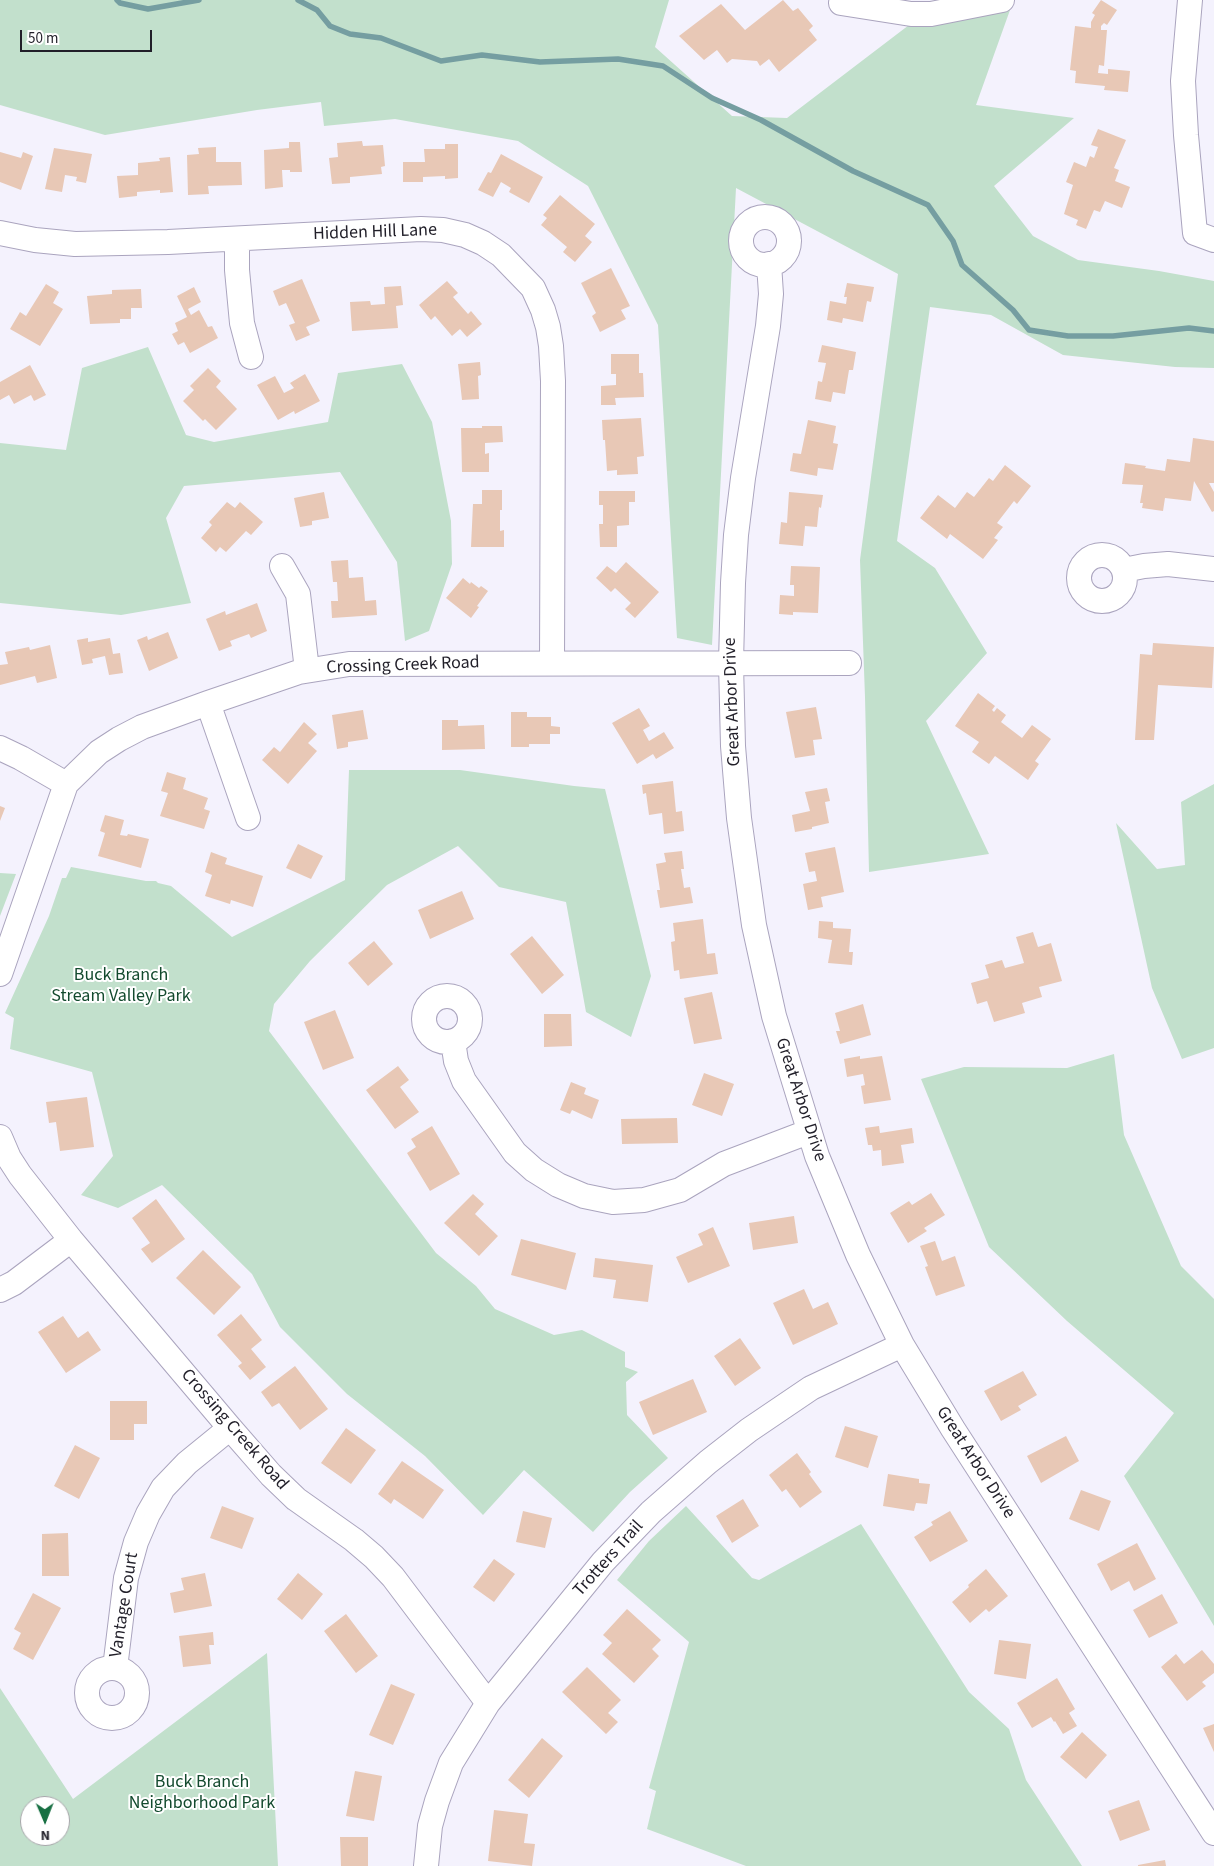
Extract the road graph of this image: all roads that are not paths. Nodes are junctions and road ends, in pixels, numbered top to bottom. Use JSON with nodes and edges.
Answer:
{"nodes":[{"id":1,"x":1002,"y":0,"type":"edge"},
{"id":2,"x":1190,"y":0,"type":"edge"},
{"id":3,"x":841,"y":3,"type":"dead end"},
{"id":4,"x":0,"y":233,"type":"edge"},
{"id":5,"x":237,"y":239,"type":"junction"},
{"id":6,"x":1214,"y":240,"type":"edge"},
{"id":7,"x":769,"y":264,"type":"dead end"},
{"id":8,"x":251,"y":357,"type":"dead end"},
{"id":9,"x":282,"y":566,"type":"dead end"},
{"id":10,"x":1124,"y":570,"type":"dead end"},
{"id":11,"x":1214,"y":570,"type":"edge"},
{"id":12,"x":849,"y":662,"type":"dead end"},
{"id":13,"x":552,"y":663,"type":"junction"},
{"id":14,"x":731,"y":663,"type":"junction"},
{"id":15,"x":308,"y":670,"type":"junction"},
{"id":16,"x":208,"y":703,"type":"junction"},
{"id":17,"x":0,"y":748,"type":"edge"},
{"id":18,"x":66,"y":784,"type":"junction"},
{"id":19,"x":248,"y":818,"type":"dead end"},
{"id":20,"x":0,"y":974,"type":"edge"},
{"id":21,"x":453,"y":1041,"type":"dead end"},
{"id":22,"x":808,"y":1132,"type":"junction"},
{"id":23,"x":0,"y":1137,"type":"edge"},
{"id":24,"x":71,"y":1240,"type":"junction"},
{"id":25,"x":0,"y":1290,"type":"edge"},
{"id":26,"x":902,"y":1345,"type":"junction"},
{"id":27,"x":230,"y":1428,"type":"junction"},
{"id":28,"x":115,"y":1668,"type":"dead end"},
{"id":29,"x":488,"y":1703,"type":"junction"},
{"id":30,"x":1214,"y":1833,"type":"edge"},
{"id":31,"x":426,"y":1866,"type":"edge"}],
"edges":[{"from":1,"to":3,"type":"street"},
{"from":2,"to":6,"type":"street"},
{"from":4,"to":5,"type":"street","name":"Hidden Hill Lane"},
{"from":5,"to":8,"type":"street"},
{"from":5,"to":13,"type":"street","name":"Hidden Hill Lane"},
{"from":7,"to":14,"type":"street","name":"Great Arbor Drive"},
{"from":9,"to":15,"type":"street"},
{"from":10,"to":11,"type":"street"},
{"from":12,"to":14,"type":"street","name":"Crossing Creek Road"},
{"from":13,"to":14,"type":"street","name":"Crossing Creek Road"},
{"from":13,"to":15,"type":"street","name":"Crossing Creek Road"},
{"from":14,"to":22,"type":"street","name":"Great Arbor Drive"},
{"from":15,"to":16,"type":"street","name":"Crossing Creek Road"},
{"from":16,"to":18,"type":"street","name":"Crossing Creek Road"},
{"from":16,"to":19,"type":"street"},
{"from":17,"to":18,"type":"street"},
{"from":18,"to":20,"type":"street","name":"Crossing Creek Road"},
{"from":21,"to":22,"type":"street"},
{"from":22,"to":26,"type":"street","name":"Great Arbor Drive"},
{"from":23,"to":24,"type":"street","name":"Crossing Creek Road"},
{"from":24,"to":25,"type":"street"},
{"from":24,"to":27,"type":"street","name":"Crossing Creek Road"},
{"from":26,"to":29,"type":"street","name":"Trotters Trail"},
{"from":26,"to":30,"type":"street","name":"Great Arbor Drive"},
{"from":27,"to":28,"type":"street","name":"Vantage Court"},
{"from":27,"to":29,"type":"street","name":"Crossing Creek Road"},
{"from":29,"to":31,"type":"street","name":"Trotters Trail"}]}
